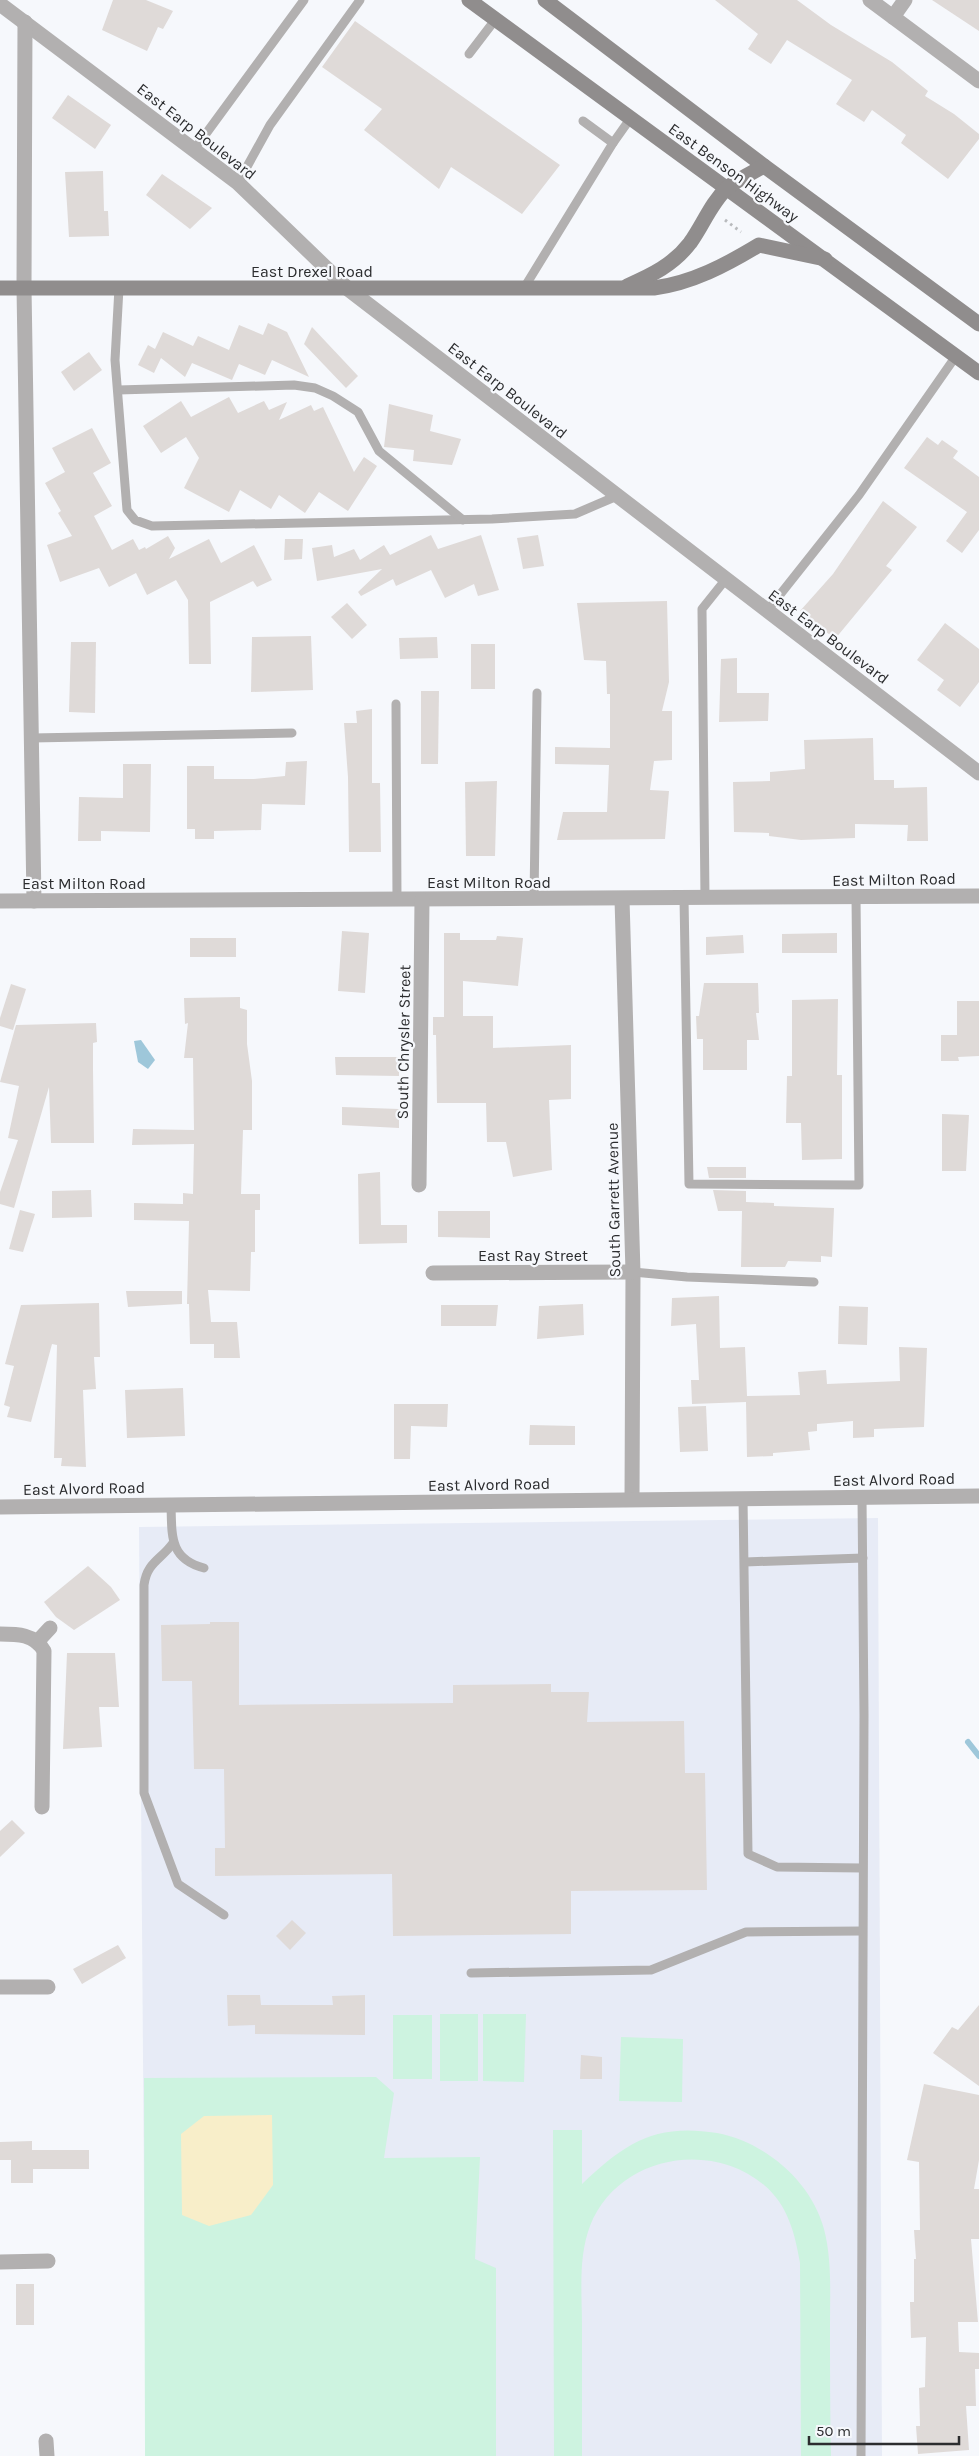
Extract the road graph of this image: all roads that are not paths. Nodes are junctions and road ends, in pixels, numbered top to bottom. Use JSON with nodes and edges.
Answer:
{"nodes":[{"id":1,"x":304,"y":0,"type":"edge"},
{"id":2,"x":360,"y":0,"type":"edge"},
{"id":3,"x":469,"y":0,"type":"edge"},
{"id":4,"x":545,"y":0,"type":"edge"},
{"id":5,"x":870,"y":0,"type":"edge"},
{"id":6,"x":905,"y":0,"type":"edge"},
{"id":7,"x":0,"y":4,"type":"edge"},
{"id":8,"x":893,"y":17,"type":"junction"},
{"id":9,"x":495,"y":20,"type":"junction"},
{"id":10,"x":25,"y":22,"type":"junction"},
{"id":11,"x":469,"y":54,"type":"dead end"},
{"id":12,"x":979,"y":81,"type":"edge"},
{"id":13,"x":630,"y":119,"type":"junction"},
{"id":14,"x":583,"y":121,"type":"dead end"},
{"id":15,"x":614,"y":143,"type":"junction"},
{"id":16,"x":194,"y":150,"type":"junction"},
{"id":17,"x":764,"y":166,"type":"junction"},
{"id":18,"x":238,"y":183,"type":"junction"},
{"id":19,"x":728,"y":188,"type":"junction"},
{"id":20,"x":825,"y":259,"type":"junction"},
{"id":21,"x":0,"y":288,"type":"edge"},
{"id":22,"x":24,"y":288,"type":"junction"},
{"id":23,"x":119,"y":288,"type":"junction"},
{"id":24,"x":524,"y":288,"type":"junction"},
{"id":25,"x":624,"y":288,"type":"junction"},
{"id":26,"x":348,"y":289,"type":"junction"},
{"id":27,"x":979,"y":324,"type":"edge"},
{"id":28,"x":956,"y":356,"type":"junction"},
{"id":29,"x":979,"y":373,"type":"edge"},
{"id":30,"x":118,"y":390,"type":"junction"},
{"id":31,"x":617,"y":496,"type":"junction"},
{"id":32,"x":463,"y":520,"type":"junction"},
{"id":33,"x":726,"y":579,"type":"junction"},
{"id":34,"x":767,"y":611,"type":"junction"},
{"id":35,"x":537,"y":693,"type":"dead end"},
{"id":36,"x":396,"y":704,"type":"dead end"},
{"id":37,"x":292,"y":733,"type":"dead end"},
{"id":38,"x":32,"y":738,"type":"junction"},
{"id":39,"x":979,"y":773,"type":"edge"},
{"id":40,"x":979,"y":896,"type":"edge"},
{"id":41,"x":856,"y":897,"type":"junction"},
{"id":42,"x":684,"y":898,"type":"junction"},
{"id":43,"x":705,"y":898,"type":"junction"},
{"id":44,"x":534,"y":899,"type":"junction"},
{"id":45,"x":622,"y":899,"type":"junction"},
{"id":46,"x":397,"y":900,"type":"junction"},
{"id":47,"x":422,"y":900,"type":"junction"},
{"id":48,"x":0,"y":901,"type":"edge"},
{"id":49,"x":34,"y":901,"type":"junction"},
{"id":50,"x":419,"y":1185,"type":"dead end"},
{"id":51,"x":633,"y":1272,"type":"junction"},
{"id":52,"x":433,"y":1273,"type":"dead end"},
{"id":53,"x":814,"y":1282,"type":"dead end"},
{"id":54,"x":979,"y":1496,"type":"edge"},
{"id":55,"x":862,"y":1497,"type":"junction"},
{"id":56,"x":742,"y":1498,"type":"junction"},
{"id":57,"x":632,"y":1500,"type":"junction"},
{"id":58,"x":171,"y":1505,"type":"junction"},
{"id":59,"x":0,"y":1507,"type":"edge"},
{"id":60,"x":173,"y":1543,"type":"junction"},
{"id":61,"x":862,"y":1558,"type":"junction"},
{"id":62,"x":745,"y":1562,"type":"junction"},
{"id":63,"x":204,"y":1568,"type":"dead end"},
{"id":64,"x":50,"y":1628,"type":"dead end"},
{"id":65,"x":0,"y":1634,"type":"edge"},
{"id":66,"x":37,"y":1642,"type":"junction"},
{"id":67,"x":42,"y":1807,"type":"dead end"},
{"id":68,"x":862,"y":1868,"type":"junction"},
{"id":69,"x":224,"y":1915,"type":"dead end"},
{"id":70,"x":862,"y":1931,"type":"junction"},
{"id":71,"x":471,"y":1973,"type":"dead end"},
{"id":72,"x":0,"y":1987,"type":"edge"},
{"id":73,"x":48,"y":1987,"type":"dead end"},
{"id":74,"x":48,"y":2261,"type":"dead end"},
{"id":75,"x":0,"y":2262,"type":"edge"},
{"id":76,"x":861,"y":2456,"type":"edge"}],
"edges":[{"from":1,"to":16,"type":"lane"},
{"from":2,"to":18,"type":"lane"},
{"from":3,"to":9,"type":"main road","name":"East Benson Highway"},
{"from":4,"to":17,"type":"main road","name":"East Benson Highway"},
{"from":5,"to":8,"type":"street"},
{"from":6,"to":8,"type":"street"},
{"from":7,"to":10,"type":"street","name":"East Earp Boulevard"},
{"from":8,"to":12,"type":"street"},
{"from":9,"to":11,"type":"lane"},
{"from":9,"to":13,"type":"main road","name":"East Benson Highway"},
{"from":10,"to":16,"type":"street","name":"East Earp Boulevard"},
{"from":10,"to":22,"type":"street"},
{"from":13,"to":15,"type":"lane"},
{"from":13,"to":19,"type":"main road","name":"East Benson Highway"},
{"from":14,"to":15,"type":"lane"},
{"from":15,"to":24,"type":"lane"},
{"from":16,"to":18,"type":"street","name":"East Earp Boulevard"},
{"from":17,"to":19,"type":"main road"},
{"from":17,"to":27,"type":"main road","name":"East Benson Highway"},
{"from":18,"to":26,"type":"street","name":"East Earp Boulevard"},
{"from":19,"to":20,"type":"main road","name":"East Benson Highway"},
{"from":19,"to":25,"type":"main road"},
{"from":20,"to":25,"type":"main road","name":"East Drexel Road"},
{"from":20,"to":28,"type":"main road","name":"East Benson Highway"},
{"from":21,"to":22,"type":"main road","name":"East Drexel Road"},
{"from":22,"to":23,"type":"main road","name":"East Drexel Road"},
{"from":22,"to":38,"type":"street"},
{"from":23,"to":26,"type":"main road","name":"East Drexel Road"},
{"from":23,"to":30,"type":"lane"},
{"from":24,"to":25,"type":"main road","name":"East Drexel Road"},
{"from":24,"to":26,"type":"main road","name":"East Drexel Road"},
{"from":26,"to":31,"type":"street","name":"East Earp Boulevard"},
{"from":28,"to":29,"type":"main road","name":"East Benson Highway"},
{"from":28,"to":34,"type":"lane"},
{"from":30,"to":32,"type":"lane"},
{"from":30,"to":32,"type":"lane"},
{"from":31,"to":32,"type":"lane"},
{"from":31,"to":33,"type":"street","name":"East Earp Boulevard"},
{"from":33,"to":34,"type":"street","name":"East Earp Boulevard"},
{"from":33,"to":43,"type":"lane"},
{"from":34,"to":39,"type":"street","name":"East Earp Boulevard"},
{"from":35,"to":44,"type":"lane"},
{"from":36,"to":46,"type":"lane"},
{"from":37,"to":38,"type":"lane"},
{"from":38,"to":49,"type":"street"},
{"from":40,"to":41,"type":"street","name":"East Milton Road"},
{"from":41,"to":42,"type":"lane"},
{"from":41,"to":43,"type":"street","name":"East Milton Road"},
{"from":42,"to":43,"type":"street","name":"East Milton Road"},
{"from":42,"to":45,"type":"street","name":"East Milton Road"},
{"from":44,"to":45,"type":"street","name":"East Milton Road"},
{"from":44,"to":47,"type":"street","name":"East Milton Road"},
{"from":45,"to":51,"type":"street","name":"South Garrett Avenue"},
{"from":46,"to":47,"type":"street","name":"East Milton Road"},
{"from":46,"to":49,"type":"street","name":"East Milton Road"},
{"from":47,"to":50,"type":"street","name":"South Chrysler Street"},
{"from":48,"to":49,"type":"street","name":"East Milton Road"},
{"from":51,"to":52,"type":"street","name":"East Ray Street"},
{"from":51,"to":53,"type":"lane"},
{"from":51,"to":57,"type":"street","name":"South Garrett Avenue"},
{"from":54,"to":55,"type":"street","name":"East Alvord Road"},
{"from":55,"to":56,"type":"street","name":"East Alvord Road"},
{"from":55,"to":61,"type":"lane"},
{"from":56,"to":57,"type":"street","name":"East Alvord Road"},
{"from":56,"to":62,"type":"lane"},
{"from":57,"to":58,"type":"street","name":"East Alvord Road"},
{"from":58,"to":59,"type":"street","name":"East Alvord Road"},
{"from":58,"to":60,"type":"lane"},
{"from":60,"to":63,"type":"lane"},
{"from":60,"to":69,"type":"lane"},
{"from":61,"to":62,"type":"lane"},
{"from":61,"to":68,"type":"lane"},
{"from":62,"to":68,"type":"lane"},
{"from":64,"to":66,"type":"street"},
{"from":65,"to":66,"type":"street"},
{"from":66,"to":67,"type":"street"},
{"from":68,"to":70,"type":"lane"},
{"from":70,"to":71,"type":"lane"},
{"from":70,"to":76,"type":"lane"},
{"from":72,"to":73,"type":"street"},
{"from":74,"to":75,"type":"street"}]}
